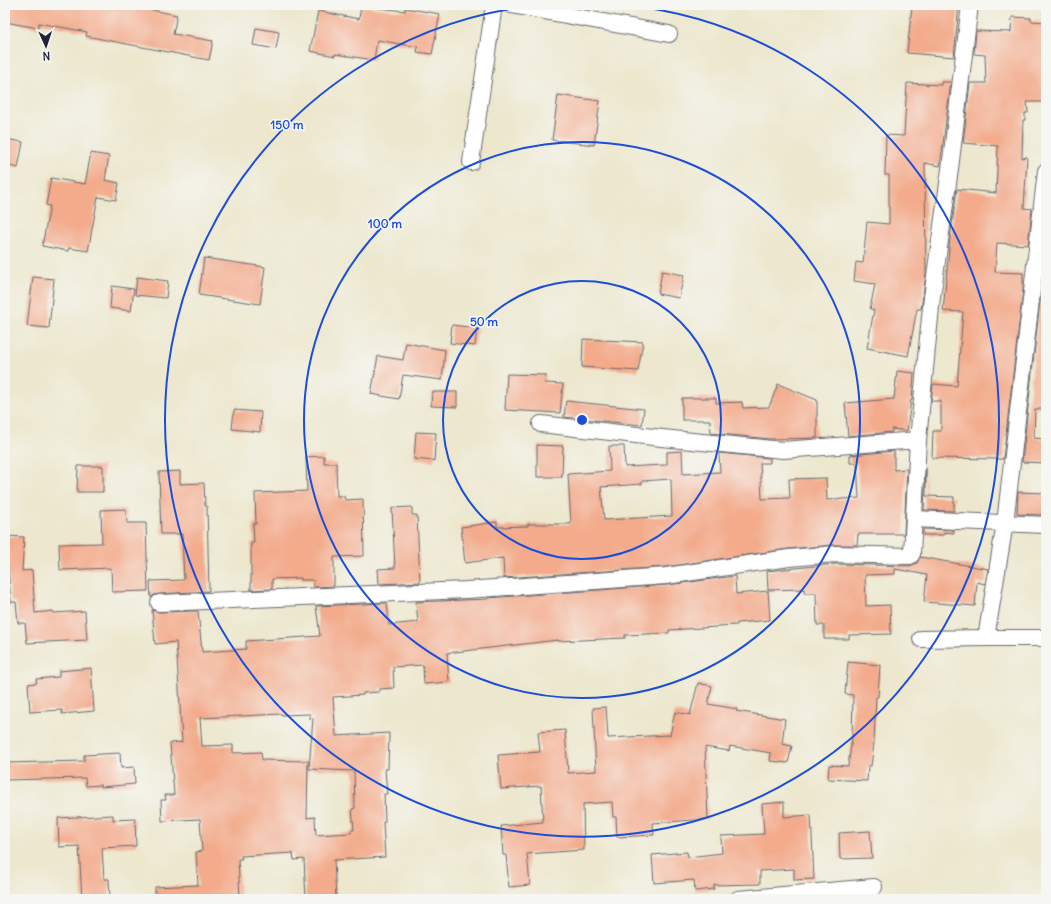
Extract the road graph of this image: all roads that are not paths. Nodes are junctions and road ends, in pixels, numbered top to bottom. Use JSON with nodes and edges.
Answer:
{"nodes":[{"id":1,"x":494,"y":5,"type":"edge"},
{"id":2,"x":512,"y":5,"type":"edge"},
{"id":3,"x":970,"y":5,"type":"edge"},
{"id":4,"x":669,"y":34,"type":"dead end"},
{"id":5,"x":471,"y":162,"type":"dead end"},
{"id":6,"x":1046,"y":171,"type":"edge"},
{"id":7,"x":541,"y":424,"type":"dead end"},
{"id":8,"x":918,"y":440,"type":"junction"},
{"id":9,"x":914,"y":519,"type":"junction"},
{"id":10,"x":1005,"y":523,"type":"junction"},
{"id":11,"x":1046,"y":525,"type":"edge"},
{"id":12,"x":159,"y":603,"type":"dead end"},
{"id":13,"x":986,"y":638,"type":"junction"},
{"id":14,"x":1046,"y":638,"type":"edge"},
{"id":15,"x":921,"y":639,"type":"dead end"},
{"id":16,"x":874,"y":887,"type":"dead end"},
{"id":17,"x":738,"y":899,"type":"edge"}],
"edges":[{"from":1,"to":5,"type":"street"},
{"from":2,"to":4,"type":"street"},
{"from":3,"to":8,"type":"street"},
{"from":6,"to":10,"type":"street"},
{"from":7,"to":8,"type":"street"},
{"from":8,"to":9,"type":"street"},
{"from":9,"to":10,"type":"street"},
{"from":9,"to":12,"type":"street"},
{"from":10,"to":11,"type":"street"},
{"from":10,"to":13,"type":"street"},
{"from":13,"to":14,"type":"street"},
{"from":13,"to":15,"type":"street"},
{"from":16,"to":17,"type":"street"}]}
